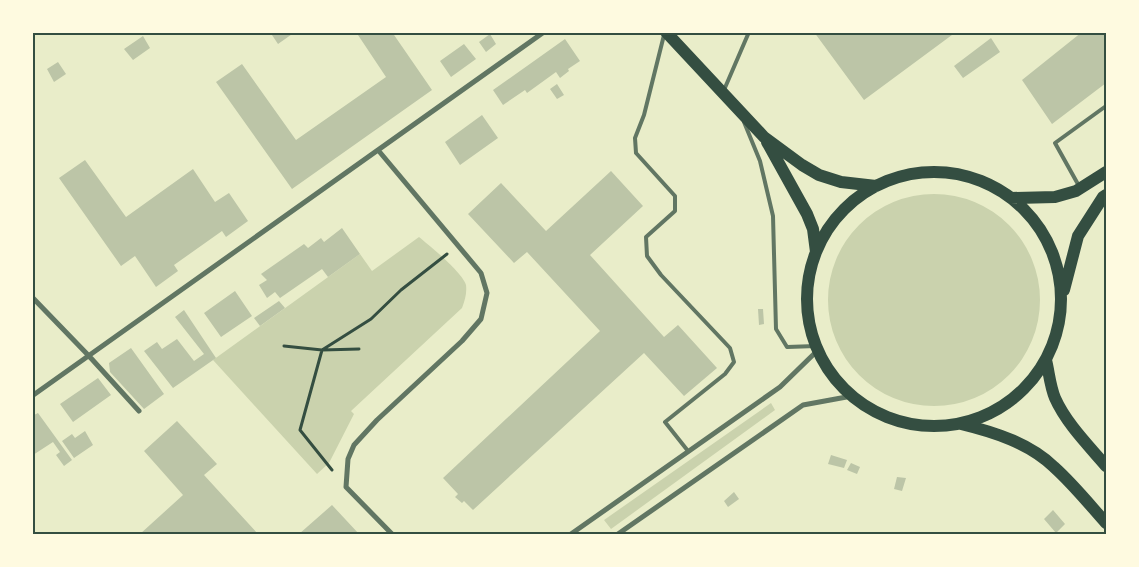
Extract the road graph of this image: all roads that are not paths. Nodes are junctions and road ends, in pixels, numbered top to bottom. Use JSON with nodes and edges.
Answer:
{"nodes":[{"id":1,"x":544,"y":32,"type":"edge"},
{"id":2,"x":666,"y":32,"type":"edge"},
{"id":3,"x":749,"y":32,"type":"edge"},
{"id":4,"x":723,"y":93,"type":"junction"},
{"id":5,"x":1106,"y":106,"type":"edge"},
{"id":6,"x":739,"y":111,"type":"junction"},
{"id":7,"x":764,"y":137,"type":"junction"},
{"id":8,"x":378,"y":150,"type":"junction"},
{"id":9,"x":1106,"y":172,"type":"edge"},
{"id":10,"x":876,"y":186,"type":"junction"},
{"id":11,"x":1080,"y":188,"type":"junction"},
{"id":12,"x":1106,"y":195,"type":"edge"},
{"id":13,"x":1011,"y":198,"type":"junction"},
{"id":14,"x":816,"y":252,"type":"junction"},
{"id":15,"x":32,"y":297,"type":"edge"},
{"id":16,"x":1061,"y":299,"type":"junction"},
{"id":17,"x":817,"y":348,"type":"junction"},
{"id":18,"x":89,"y":356,"type":"junction"},
{"id":19,"x":1046,"y":360,"type":"junction"},
{"id":20,"x":32,"y":396,"type":"edge"},
{"id":21,"x":852,"y":396,"type":"junction"},
{"id":22,"x":139,"y":411,"type":"dead end"},
{"id":23,"x":962,"y":424,"type":"junction"},
{"id":24,"x":688,"y":451,"type":"junction"},
{"id":25,"x":1106,"y":466,"type":"edge"},
{"id":26,"x":1106,"y":523,"type":"edge"},
{"id":27,"x":392,"y":534,"type":"edge"},
{"id":28,"x":571,"y":534,"type":"edge"},
{"id":29,"x":618,"y":534,"type":"edge"}],
"edges":[{"from":1,"to":8,"type":"street"},
{"from":2,"to":4,"type":"main road"},
{"from":2,"to":24,"type":"lane"},
{"from":3,"to":4,"type":"lane"},
{"from":4,"to":6,"type":"main road"},
{"from":5,"to":11,"type":"lane"},
{"from":6,"to":7,"type":"main road"},
{"from":6,"to":17,"type":"lane"},
{"from":7,"to":10,"type":"main road"},
{"from":7,"to":14,"type":"main road"},
{"from":8,"to":18,"type":"street"},
{"from":8,"to":27,"type":"street"},
{"from":9,"to":11,"type":"main road"},
{"from":10,"to":13,"type":"main road"},
{"from":10,"to":14,"type":"main road"},
{"from":11,"to":13,"type":"main road"},
{"from":12,"to":16,"type":"main road"},
{"from":13,"to":16,"type":"main road"},
{"from":14,"to":17,"type":"main road"},
{"from":15,"to":18,"type":"street"},
{"from":16,"to":19,"type":"main road"},
{"from":17,"to":21,"type":"main road"},
{"from":17,"to":24,"type":"street"},
{"from":18,"to":20,"type":"street"},
{"from":18,"to":22,"type":"street"},
{"from":19,"to":23,"type":"main road"},
{"from":19,"to":25,"type":"main road"},
{"from":21,"to":23,"type":"main road"},
{"from":21,"to":29,"type":"street"},
{"from":23,"to":26,"type":"main road"},
{"from":24,"to":28,"type":"street"}]}
